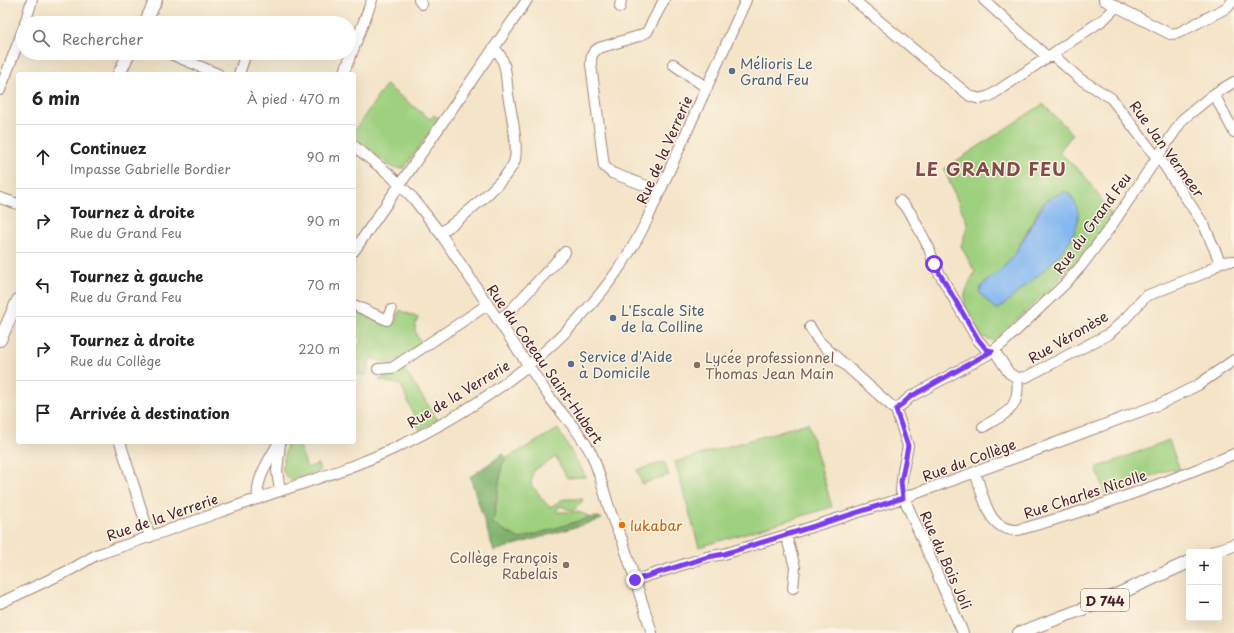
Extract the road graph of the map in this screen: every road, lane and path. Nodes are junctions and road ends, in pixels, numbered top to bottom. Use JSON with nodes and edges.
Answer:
{"nodes":[{"id":1,"x":32,"y":0,"type":"edge"},
{"id":2,"x":156,"y":0,"type":"edge"},
{"id":3,"x":372,"y":0,"type":"edge"},
{"id":4,"x":526,"y":0,"type":"edge"},
{"id":5,"x":664,"y":0,"type":"edge"},
{"id":6,"x":746,"y":0,"type":"edge"},
{"id":7,"x":854,"y":0,"type":"edge"},
{"id":8,"x":984,"y":0,"type":"edge"},
{"id":9,"x":1104,"y":0,"type":"edge"},
{"id":10,"x":1233,"y":0,"type":"edge"},
{"id":11,"x":1116,"y":7,"type":"junction"},
{"id":12,"x":27,"y":16,"type":"edge"},
{"id":13,"x":148,"y":16,"type":"edge"},
{"id":14,"x":356,"y":29,"type":"edge"},
{"id":15,"x":16,"y":48,"type":"edge"},
{"id":16,"x":495,"y":49,"type":"junction"},
{"id":17,"x":1050,"y":56,"type":"junction"},
{"id":18,"x":126,"y":60,"type":"edge"},
{"id":19,"x":185,"y":60,"type":"edge"},
{"id":20,"x":244,"y":60,"type":"edge"},
{"id":21,"x":347,"y":60,"type":"edge"},
{"id":22,"x":673,"y":64,"type":"dead end"},
{"id":23,"x":120,"y":72,"type":"edge"},
{"id":24,"x":213,"y":72,"type":"edge"},
{"id":25,"x":240,"y":72,"type":"edge"},
{"id":26,"x":344,"y":72,"type":"edge"},
{"id":27,"x":1234,"y":82,"type":"edge"},
{"id":28,"x":707,"y":88,"type":"junction"},
{"id":29,"x":0,"y":90,"type":"edge"},
{"id":30,"x":1214,"y":94,"type":"junction"},
{"id":31,"x":1234,"y":132,"type":"edge"},
{"id":32,"x":356,"y":148,"type":"edge"},
{"id":33,"x":1158,"y":157,"type":"junction"},
{"id":34,"x":400,"y":185,"type":"junction"},
{"id":35,"x":660,"y":192,"type":"junction"},
{"id":36,"x":0,"y":198,"type":"edge"},
{"id":37,"x":900,"y":201,"type":"dead end"},
{"id":38,"x":16,"y":203,"type":"edge"},
{"id":39,"x":440,"y":233,"type":"junction"},
{"id":40,"x":356,"y":248,"type":"edge"},
{"id":41,"x":565,"y":252,"type":"dead end"},
{"id":42,"x":1234,"y":261,"type":"edge"},
{"id":43,"x":1220,"y":262,"type":"junction"},
{"id":44,"x":16,"y":304,"type":"edge"},
{"id":45,"x":487,"y":304,"type":"junction"},
{"id":46,"x":356,"y":306,"type":"edge"},
{"id":47,"x":391,"y":310,"type":"dead end"},
{"id":48,"x":498,"y":320,"type":"junction"},
{"id":49,"x":810,"y":327,"type":"dead end"},
{"id":50,"x":0,"y":340,"type":"edge"},
{"id":51,"x":992,"y":351,"type":"junction"},
{"id":52,"x":1234,"y":360,"type":"edge"},
{"id":53,"x":529,"y":366,"type":"junction"},
{"id":54,"x":378,"y":369,"type":"dead end"},
{"id":55,"x":1017,"y":378,"type":"junction"},
{"id":56,"x":896,"y":410,"type":"junction"},
{"id":57,"x":983,"y":427,"type":"dead end"},
{"id":58,"x":121,"y":444,"type":"edge"},
{"id":59,"x":279,"y":444,"type":"edge"},
{"id":60,"x":280,"y":444,"type":"edge"},
{"id":61,"x":1234,"y":454,"type":"edge"},
{"id":62,"x":974,"y":472,"type":"junction"},
{"id":63,"x":280,"y":491,"type":"junction"},
{"id":64,"x":903,"y":498,"type":"junction"},
{"id":65,"x":258,"y":499,"type":"junction"},
{"id":66,"x":786,"y":535,"type":"junction"},
{"id":67,"x":150,"y":537,"type":"junction"},
{"id":68,"x":1234,"y":545,"type":"edge"},
{"id":69,"x":1222,"y":549,"type":"edge"},
{"id":70,"x":1186,"y":563,"type":"edge"},
{"id":71,"x":635,"y":580,"type":"junction"},
{"id":72,"x":793,"y":588,"type":"dead end"},
{"id":73,"x":0,"y":603,"type":"edge"},
{"id":74,"x":652,"y":633,"type":"edge"},
{"id":75,"x":963,"y":633,"type":"edge"},
{"id":76,"x":1019,"y":633,"type":"edge"}],
"edges":[{"from":1,"to":12,"type":"street"},
{"from":2,"to":13,"type":"main road"},
{"from":3,"to":14,"type":"street"},
{"from":4,"to":16,"type":"street"},
{"from":5,"to":35,"type":"street"},
{"from":6,"to":28,"type":"street","name":"Rue de la Verrerie"},
{"from":7,"to":17,"type":"street"},
{"from":8,"to":17,"type":"street","name":"Rue Jan Vermeer"},
{"from":9,"to":11,"type":"street"},
{"from":10,"to":11,"type":"street"},
{"from":11,"to":17,"type":"street"},
{"from":15,"to":29,"type":"street"},
{"from":16,"to":34,"type":"street"},
{"from":16,"to":39,"type":"street"},
{"from":17,"to":33,"type":"street","name":"Rue Jan Vermeer"},
{"from":18,"to":23,"type":"main road"},
{"from":19,"to":24,"type":"street"},
{"from":20,"to":25,"type":"street"},
{"from":21,"to":26,"type":"street"},
{"from":22,"to":28,"type":"street"},
{"from":27,"to":30,"type":"street","name":"Rue du Grand Feu"},
{"from":28,"to":35,"type":"street","name":"Rue de la Verrerie"},
{"from":30,"to":31,"type":"street"},
{"from":30,"to":33,"type":"street","name":"Rue du Grand Feu"},
{"from":32,"to":34,"type":"street","name":"Rue du Coteau Saint-Hubert"},
{"from":33,"to":43,"type":"street","name":"Rue Jan Vermeer"},
{"from":33,"to":51,"type":"street","name":"Rue du Grand Feu"},
{"from":34,"to":39,"type":"street","name":"Rue du Coteau Saint-Hubert"},
{"from":34,"to":40,"type":"street"},
{"from":35,"to":53,"type":"street","name":"Rue de la Verrerie"},
{"from":36,"to":38,"type":"street"},
{"from":37,"to":51,"type":"street","name":"Rue Véronèse"},
{"from":39,"to":45,"type":"street","name":"Rue du Coteau Saint-Hubert"},
{"from":41,"to":48,"type":"street"},
{"from":42,"to":43,"type":"street"},
{"from":43,"to":55,"type":"street","name":"Rue Véronèse"},
{"from":44,"to":50,"type":"main road"},
{"from":45,"to":48,"type":"street","name":"Rue du Coteau Saint-Hubert"},
{"from":45,"to":54,"type":"street"},
{"from":46,"to":47,"type":"street"},
{"from":48,"to":53,"type":"street","name":"Rue du Coteau Saint-Hubert"},
{"from":49,"to":56,"type":"street"},
{"from":51,"to":55,"type":"street","name":"Rue Véronèse"},
{"from":51,"to":56,"type":"street","name":"Rue du Grand Feu"},
{"from":52,"to":62,"type":"street","name":"Rue du Collège"},
{"from":53,"to":63,"type":"street","name":"Rue de la Verrerie"},
{"from":53,"to":71,"type":"street","name":"Rue du Coteau Saint-Hubert"},
{"from":55,"to":57,"type":"street","name":"Rue Véronèse"},
{"from":56,"to":64,"type":"street"},
{"from":58,"to":67,"type":"street"},
{"from":59,"to":65,"type":"street"},
{"from":60,"to":63,"type":"street"},
{"from":61,"to":62,"type":"street","name":"Rue Charles Nicolle"},
{"from":62,"to":64,"type":"street","name":"Rue du Collège"},
{"from":63,"to":65,"type":"street","name":"Rue de la Verrerie"},
{"from":64,"to":66,"type":"street","name":"Rue du Collège"},
{"from":64,"to":75,"type":"street","name":"Rue du Bois Joli"},
{"from":65,"to":67,"type":"street","name":"Rue de la Verrerie"},
{"from":66,"to":71,"type":"street","name":"Rue du Collège"},
{"from":66,"to":72,"type":"street"},
{"from":67,"to":73,"type":"street","name":"Rue de la Verrerie"},
{"from":68,"to":69,"type":"main road"},
{"from":70,"to":76,"type":"main road","number":"D 744"},
{"from":71,"to":74,"type":"street","name":"Rue du Coteau Saint-Hubert"}]}
